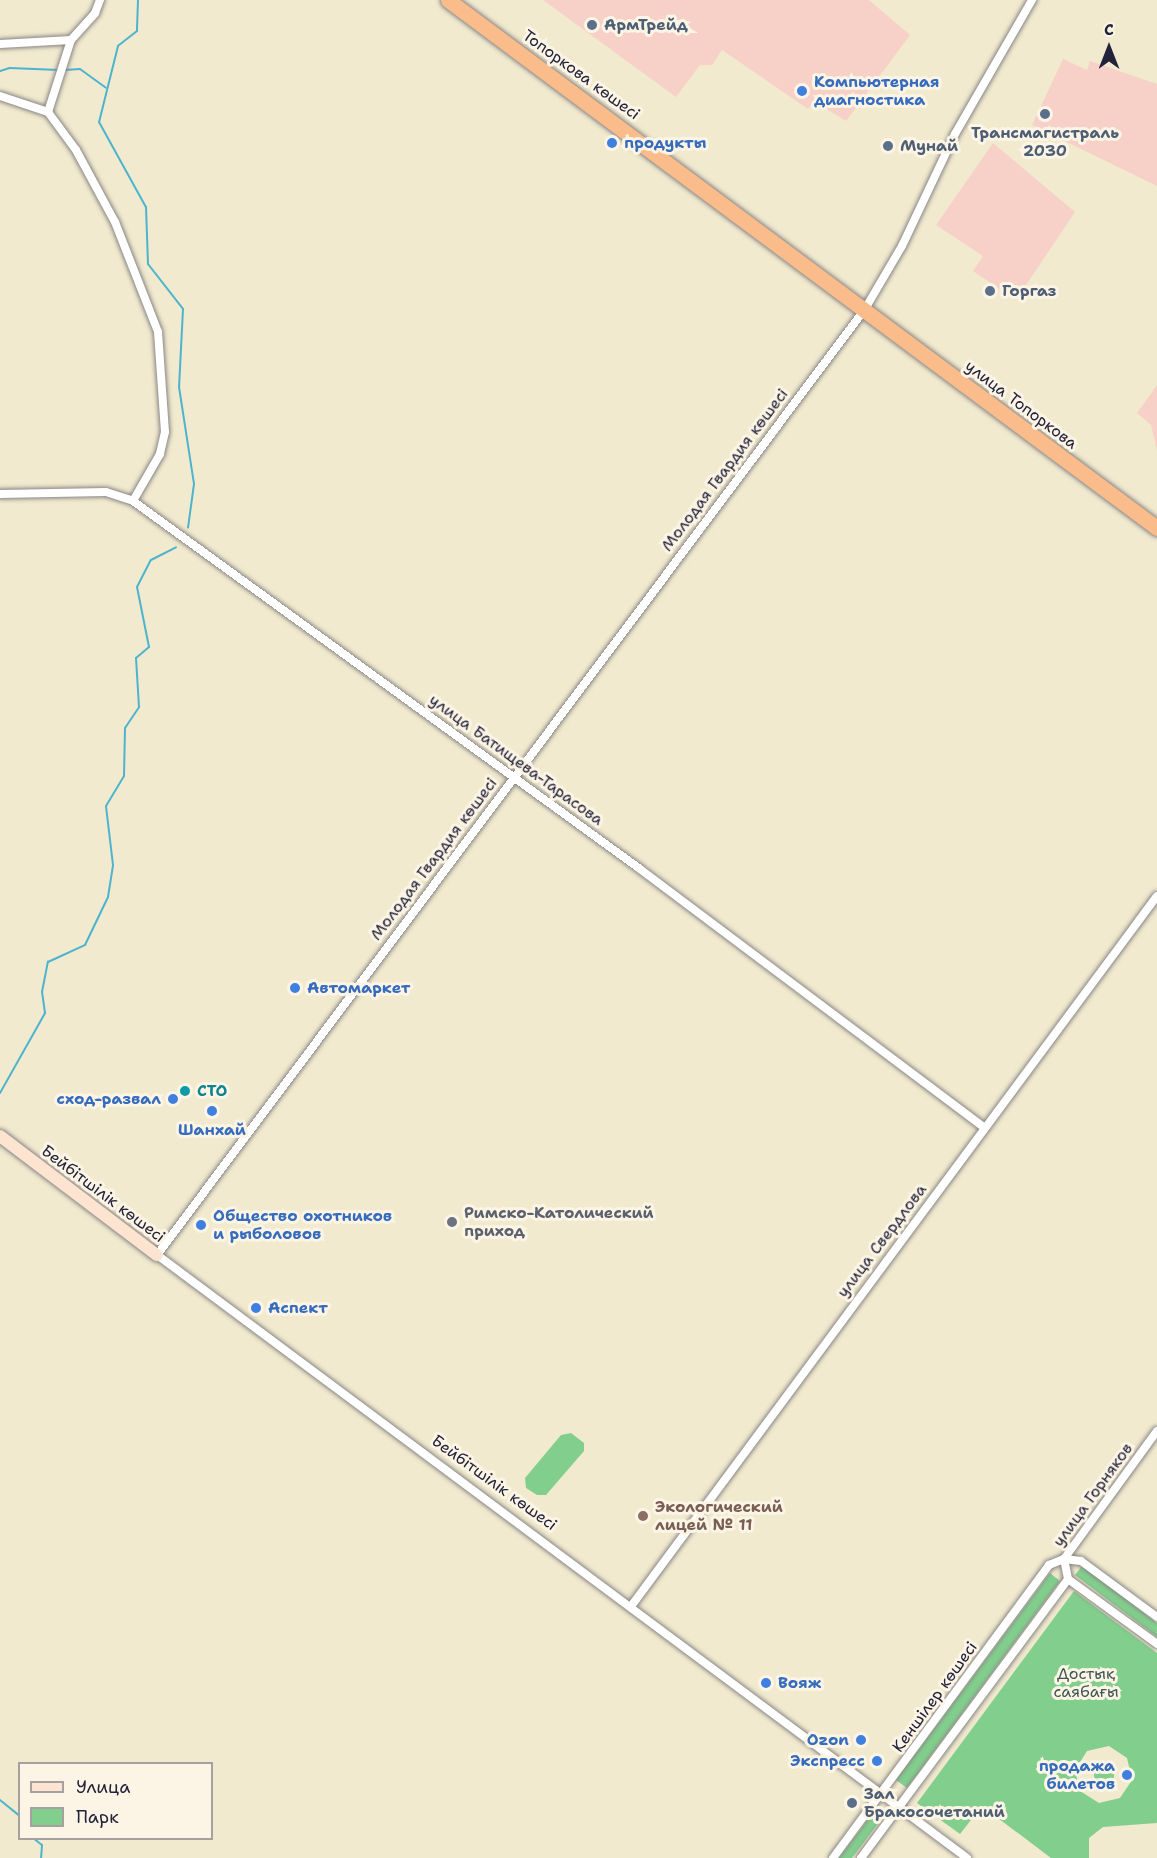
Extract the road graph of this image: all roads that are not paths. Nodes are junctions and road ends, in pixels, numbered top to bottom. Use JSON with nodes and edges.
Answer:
{"nodes":[{"id":1,"x":100,"y":0,"type":"edge"},
{"id":2,"x":448,"y":0,"type":"edge"},
{"id":3,"x":1032,"y":0,"type":"edge"},
{"id":4,"x":71,"y":40,"type":"junction"},
{"id":5,"x":0,"y":44,"type":"edge"},
{"id":6,"x":0,"y":96,"type":"edge"},
{"id":7,"x":48,"y":112,"type":"junction"},
{"id":8,"x":865,"y":309,"type":"junction"},
{"id":9,"x":0,"y":494,"type":"edge"},
{"id":10,"x":132,"y":501,"type":"junction"},
{"id":11,"x":1157,"y":528,"type":"edge"},
{"id":12,"x":514,"y":778,"type":"junction"},
{"id":13,"x":1157,"y":896,"type":"edge"},
{"id":14,"x":985,"y":1128,"type":"junction"},
{"id":15,"x":0,"y":1136,"type":"edge"},
{"id":16,"x":157,"y":1255,"type":"junction"},
{"id":17,"x":1157,"y":1431,"type":"edge"},
{"id":18,"x":1064,"y":1559,"type":"junction"},
{"id":19,"x":1068,"y":1579,"type":"junction"},
{"id":20,"x":632,"y":1605,"type":"junction"},
{"id":21,"x":1157,"y":1617,"type":"edge"},
{"id":22,"x":1157,"y":1644,"type":"edge"},
{"id":23,"x":882,"y":1794,"type":"junction"},
{"id":24,"x":899,"y":1807,"type":"junction"},
{"id":25,"x":833,"y":1858,"type":"edge"},
{"id":26,"x":861,"y":1858,"type":"edge"},
{"id":27,"x":967,"y":1858,"type":"edge"}],
"edges":[{"from":1,"to":4,"type":"street"},
{"from":2,"to":8,"type":"highway","name":"Топоркова көшесі"},
{"from":3,"to":8,"type":"street","name":"Молодая Гвардия көшесі"},
{"from":4,"to":5,"type":"street"},
{"from":4,"to":7,"type":"street"},
{"from":6,"to":7,"type":"street"},
{"from":7,"to":10,"type":"street"},
{"from":8,"to":11,"type":"highway","name":"улица Топоркова"},
{"from":8,"to":12,"type":"street","name":"Молодая Гвардия көшесі"},
{"from":9,"to":10,"type":"street","name":"улица Батищева-Тарасова"},
{"from":10,"to":12,"type":"street","name":"улица Батищева-Тарасова"},
{"from":12,"to":14,"type":"street","name":"улица Батищева-Тарасова"},
{"from":12,"to":16,"type":"street","name":"Молодая Гвардия көшесі"},
{"from":13,"to":14,"type":"street","name":"улица Свердлова"},
{"from":14,"to":20,"type":"street","name":"улица Свердлова"},
{"from":15,"to":16,"type":"street","name":"Бейбітшілік көшесі"},
{"from":16,"to":20,"type":"street","name":"Бейбітшілік көшесі"},
{"from":17,"to":18,"type":"street","name":"улица Горняков"},
{"from":18,"to":19,"type":"street","name":"улица Горняков"},
{"from":18,"to":21,"type":"street"},
{"from":18,"to":23,"type":"street","name":"Кеншілер көшесі"},
{"from":19,"to":22,"type":"street"},
{"from":19,"to":24,"type":"street"},
{"from":20,"to":23,"type":"street","name":"Бейбітшілік көшесі"},
{"from":23,"to":24,"type":"street","name":"Бейбітшілік көшесі"},
{"from":23,"to":25,"type":"street","name":"Кеншілер көшесі"},
{"from":24,"to":26,"type":"street"},
{"from":24,"to":27,"type":"street","name":"Бейбітшілік көшесі"}]}
